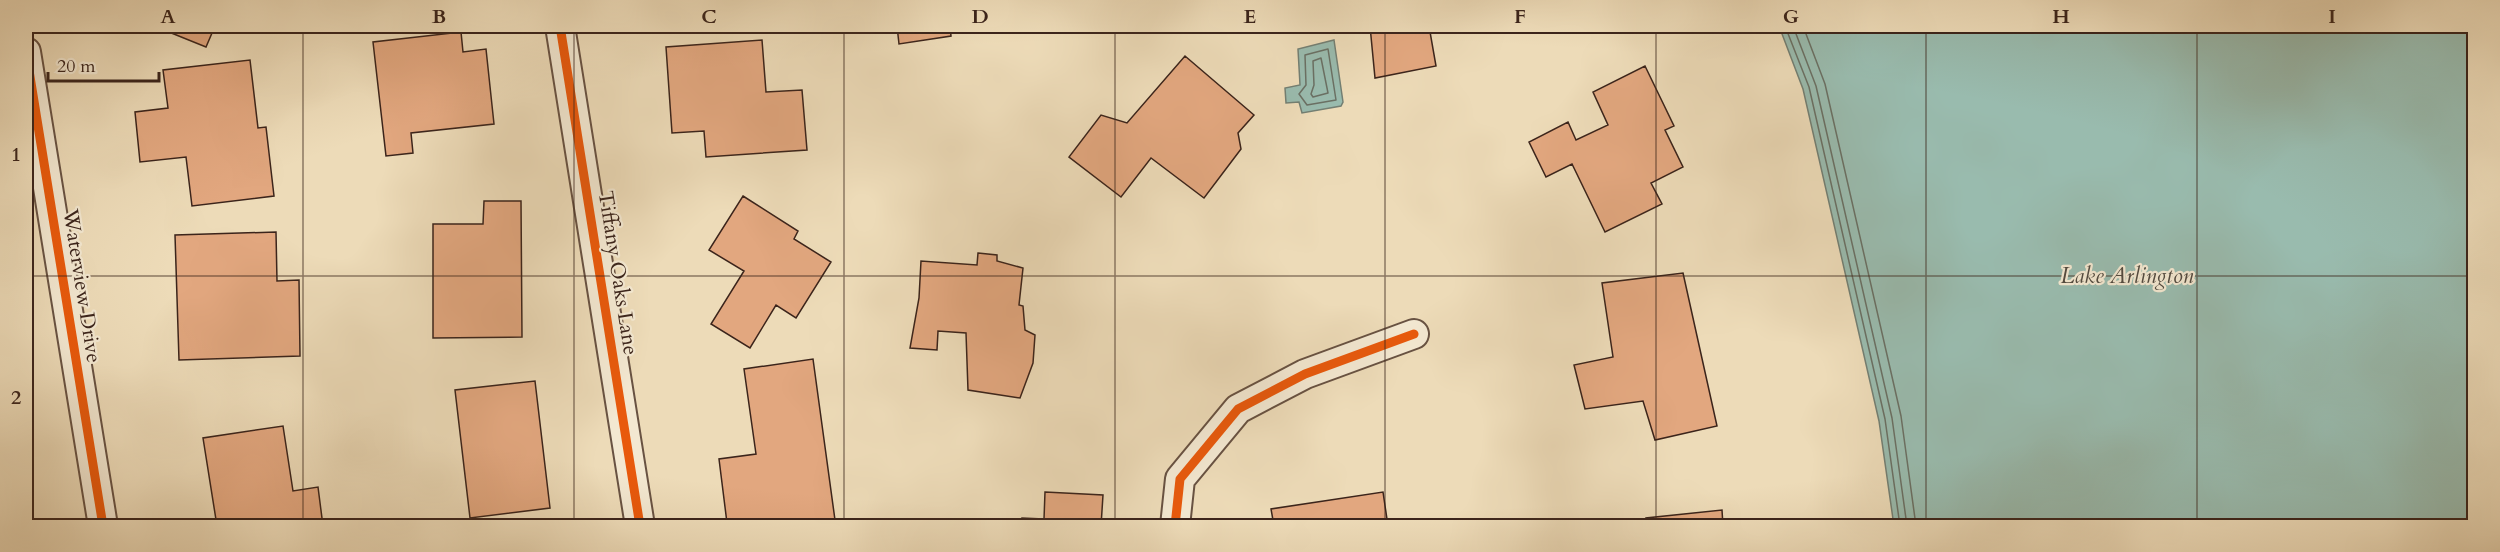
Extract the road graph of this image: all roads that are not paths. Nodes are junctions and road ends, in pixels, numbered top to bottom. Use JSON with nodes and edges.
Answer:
{"nodes":[{"id":1,"x":561,"y":26,"type":"edge"},
{"id":2,"x":26,"y":52,"type":"edge"},
{"id":3,"x":28,"y":87,"type":"edge"},
{"id":4,"x":1414,"y":334,"type":"dead end"},
{"id":5,"x":103,"y":526,"type":"edge"},
{"id":6,"x":640,"y":526,"type":"edge"},
{"id":7,"x":1175,"y":526,"type":"edge"}],
"edges":[{"from":1,"to":6,"type":"street","name":"Tiffany Oaks Lane"},
{"from":2,"to":3,"type":"street","name":"Waterview Drive"},
{"from":3,"to":5,"type":"street","name":"Waterview Drive"},
{"from":4,"to":7,"type":"street"}]}
